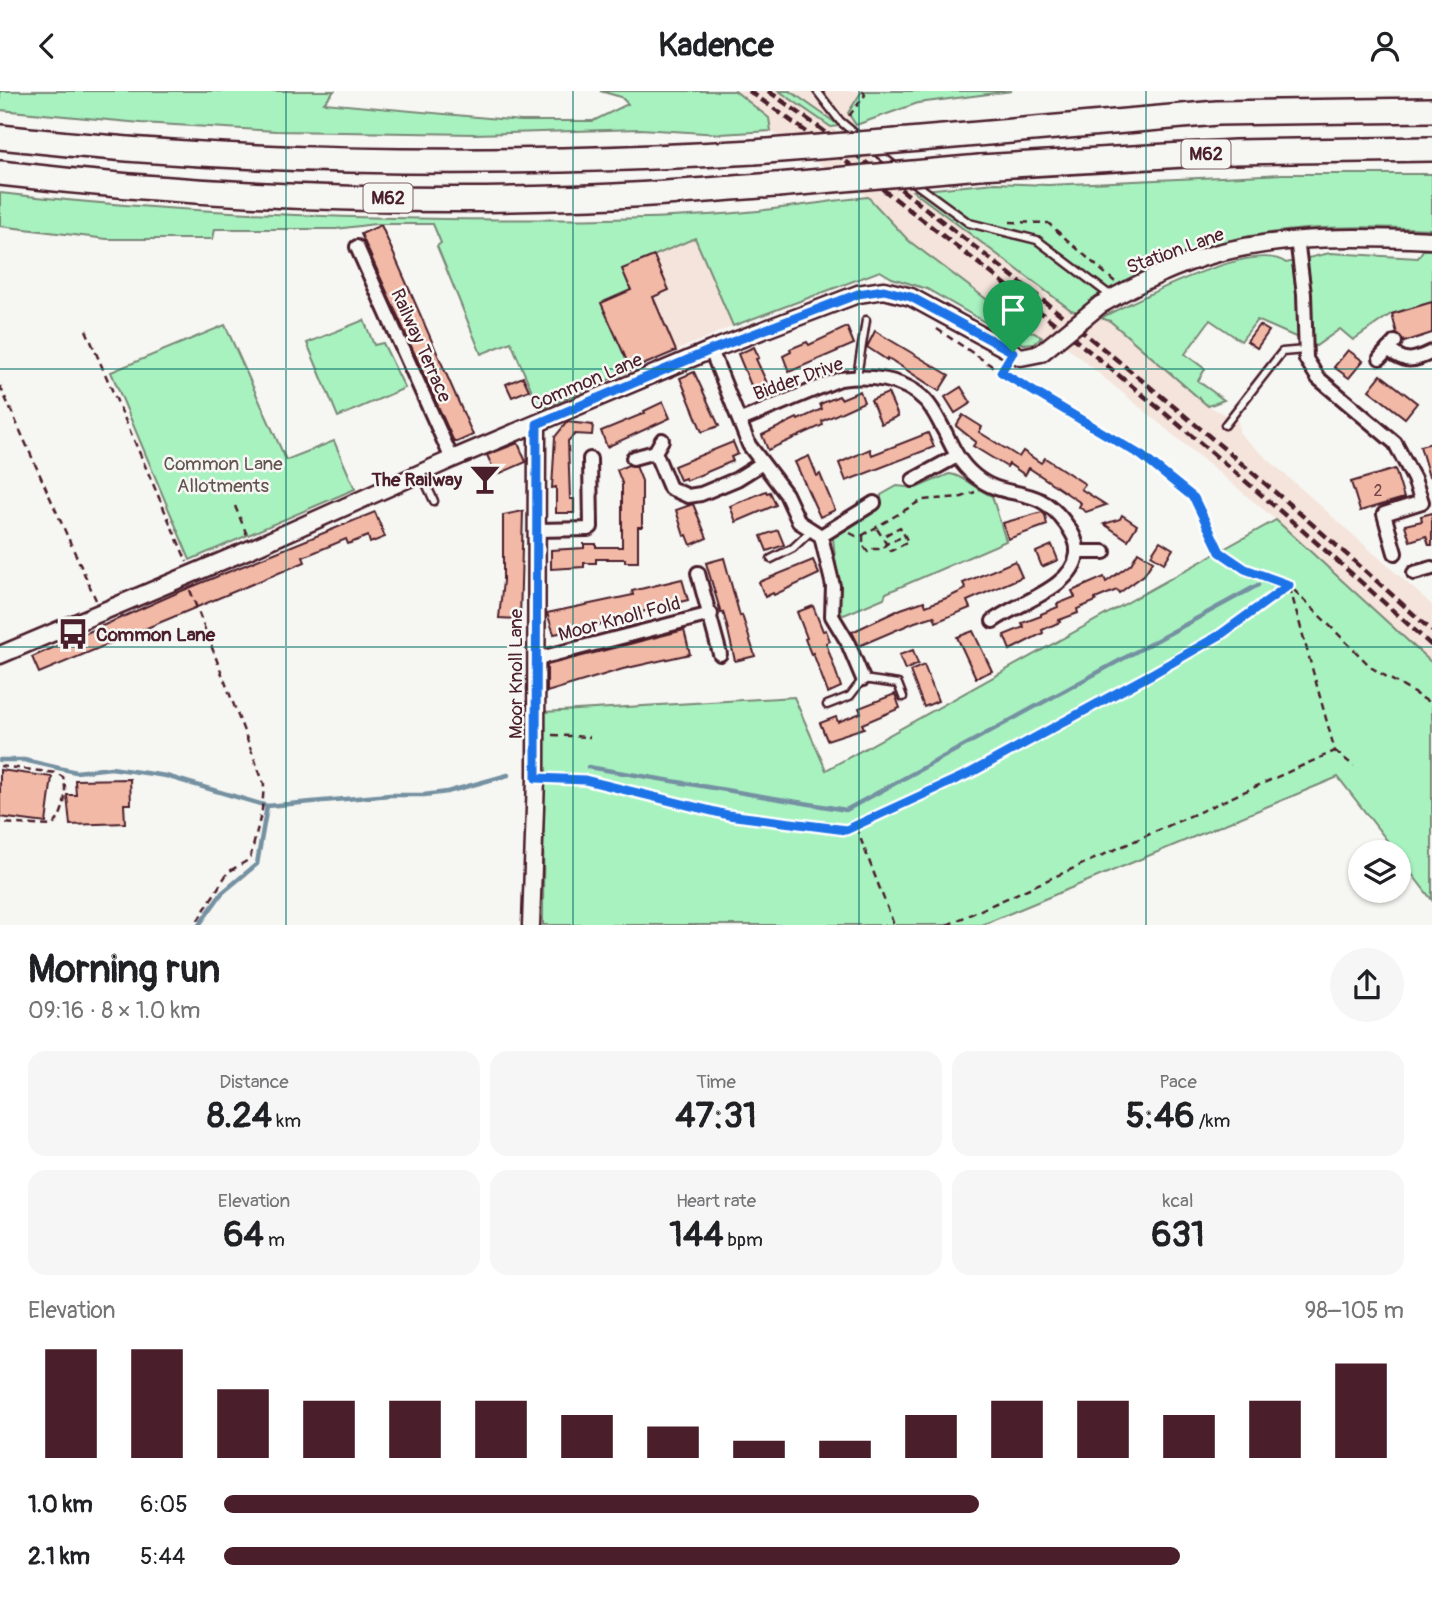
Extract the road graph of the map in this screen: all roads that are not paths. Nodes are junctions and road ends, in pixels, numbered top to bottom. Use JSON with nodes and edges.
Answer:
{"nodes":[{"id":1,"x":817,"y":91,"type":"edge"},
{"id":2,"x":1432,"y":110,"type":"edge"},
{"id":3,"x":0,"y":137,"type":"edge"},
{"id":4,"x":1432,"y":149,"type":"edge"},
{"id":5,"x":0,"y":173,"type":"edge"},
{"id":6,"x":1297,"y":239,"type":"junction"},
{"id":7,"x":1432,"y":240,"type":"edge"},
{"id":8,"x":357,"y":247,"type":"dead end"},
{"id":9,"x":884,"y":290,"type":"joint"},
{"id":10,"x":1112,"y":298,"type":"junction"},
{"id":11,"x":866,"y":320,"type":"dead end"},
{"id":12,"x":1305,"y":349,"type":"junction"},
{"id":13,"x":711,"y":350,"type":"junction"},
{"id":14,"x":1388,"y":350,"type":"dead end"},
{"id":15,"x":1432,"y":352,"type":"edge"},
{"id":16,"x":857,"y":376,"type":"junction"},
{"id":17,"x":741,"y":420,"type":"junction"},
{"id":18,"x":537,"y":424,"type":"junction"},
{"id":19,"x":1225,"y":425,"type":"dead end"},
{"id":20,"x":957,"y":456,"type":"junction"},
{"id":21,"x":633,"y":458,"type":"dead end"},
{"id":22,"x":452,"y":459,"type":"junction"},
{"id":23,"x":590,"y":459,"type":"dead end"},
{"id":24,"x":761,"y":464,"type":"junction"},
{"id":25,"x":421,"y":473,"type":"junction"},
{"id":26,"x":913,"y":480,"type":"dead end"},
{"id":27,"x":1424,"y":495,"type":"edge"},
{"id":28,"x":434,"y":501,"type":"dead end"},
{"id":29,"x":874,"y":503,"type":"dead end"},
{"id":30,"x":538,"y":530,"type":"junction"},
{"id":31,"x":816,"y":533,"type":"junction"},
{"id":32,"x":1077,"y":552,"type":"junction"},
{"id":33,"x":1104,"y":552,"type":"dead end"},
{"id":34,"x":1395,"y":553,"type":"dead end"},
{"id":35,"x":771,"y":559,"type":"dead end"},
{"id":36,"x":1432,"y":568,"type":"edge"},
{"id":37,"x":698,"y":573,"type":"dead end"},
{"id":38,"x":1414,"y":573,"type":"dead end"},
{"id":39,"x":711,"y":614,"type":"junction"},
{"id":40,"x":993,"y":621,"type":"dead end"},
{"id":41,"x":720,"y":654,"type":"dead end"},
{"id":42,"x":0,"y":656,"type":"edge"},
{"id":43,"x":536,"y":659,"type":"junction"},
{"id":44,"x":863,"y":679,"type":"junction"},
{"id":45,"x":903,"y":697,"type":"dead end"},
{"id":46,"x":827,"y":705,"type":"dead end"},
{"id":47,"x":531,"y":925,"type":"edge"}],
"edges":[{"from":1,"to":10,"type":"lane"},
{"from":2,"to":3,"type":"highway","number":"M62","bridge":true},
{"from":4,"to":5,"type":"highway","number":"M62","bridge":true},
{"from":6,"to":7,"type":"street","name":"Station Lane"},
{"from":6,"to":10,"type":"street","name":"Station Lane"},
{"from":6,"to":12,"type":"street"},
{"from":8,"to":22,"type":"street","name":"Railway Terrace"},
{"from":9,"to":10,"type":"street","name":"Station Lane","bridge":true},
{"from":9,"to":13,"type":"street","name":"Common Lane"},
{"from":11,"to":16,"type":"lane"},
{"from":12,"to":19,"type":"lane"},
{"from":12,"to":27,"type":"street"},
{"from":13,"to":17,"type":"street"},
{"from":13,"to":18,"type":"street","name":"Common Lane"},
{"from":14,"to":15,"type":"street"},
{"from":16,"to":17,"type":"street","name":"Bidder Drive"},
{"from":16,"to":20,"type":"street","name":"Bidder Drive"},
{"from":17,"to":24,"type":"street"},
{"from":18,"to":22,"type":"street","name":"Common Lane"},
{"from":18,"to":30,"type":"street","name":"Moor Knoll Lane"},
{"from":20,"to":26,"type":"street"},
{"from":20,"to":32,"type":"street","name":"Bidder Drive"},
{"from":21,"to":24,"type":"street"},
{"from":22,"to":25,"type":"street","name":"Common Lane"},
{"from":23,"to":30,"type":"street"},
{"from":24,"to":31,"type":"street"},
{"from":25,"to":28,"type":"lane"},
{"from":25,"to":42,"type":"street","name":"Common Lane"},
{"from":27,"to":34,"type":"street"},
{"from":29,"to":31,"type":"street"},
{"from":30,"to":43,"type":"street","name":"Moor Knoll Lane"},
{"from":31,"to":35,"type":"lane"},
{"from":31,"to":44,"type":"street"},
{"from":32,"to":33,"type":"street"},
{"from":32,"to":40,"type":"street"},
{"from":36,"to":38,"type":"street"},
{"from":37,"to":39,"type":"street","name":"Moor Knoll Fold"},
{"from":39,"to":41,"type":"street","name":"Moor Knoll Fold"},
{"from":39,"to":43,"type":"street","name":"Moor Knoll Fold"},
{"from":43,"to":47,"type":"street","name":"Moor Knoll Lane"},
{"from":44,"to":45,"type":"lane"},
{"from":44,"to":46,"type":"lane"}]}
